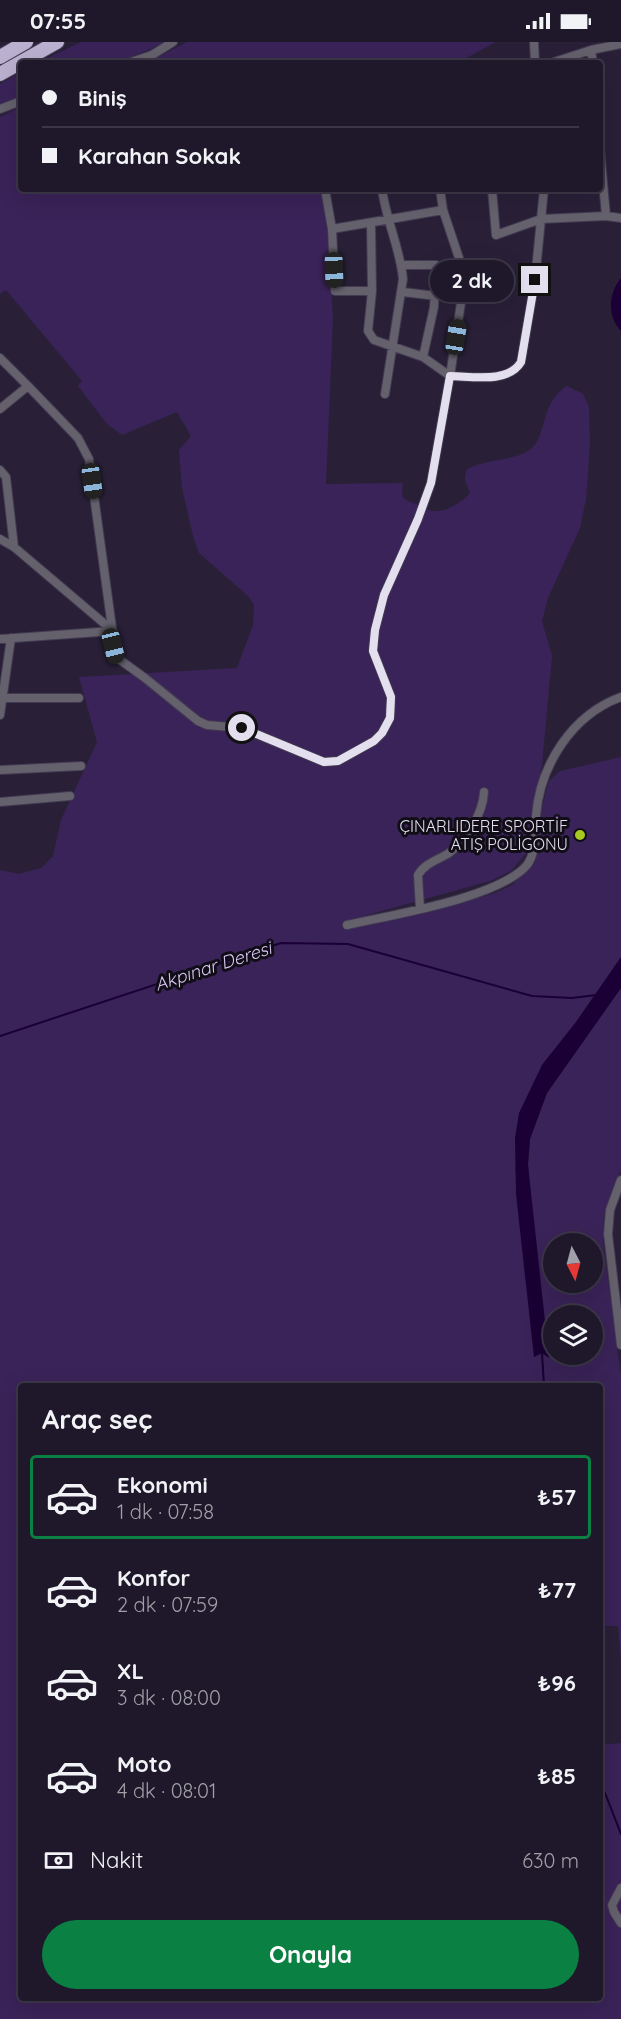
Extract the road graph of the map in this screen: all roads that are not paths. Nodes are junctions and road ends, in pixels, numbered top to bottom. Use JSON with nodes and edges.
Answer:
{"nodes":[{"id":1,"x":26,"y":42,"type":"edge"},
{"id":2,"x":57,"y":42,"type":"edge"},
{"id":3,"x":173,"y":42,"type":"edge"},
{"id":4,"x":534,"y":42,"type":"edge"},
{"id":5,"x":621,"y":44,"type":"edge"},
{"id":6,"x":591,"y":50,"type":"junction"},
{"id":7,"x":0,"y":57,"type":"edge"},
{"id":8,"x":25,"y":60,"type":"edge"},
{"id":9,"x":137,"y":60,"type":"edge"},
{"id":10,"x":535,"y":60,"type":"edge"},
{"id":11,"x":559,"y":60,"type":"edge"},
{"id":12,"x":592,"y":60,"type":"edge"},
{"id":13,"x":18,"y":64,"type":"edge"},
{"id":14,"x":0,"y":74,"type":"edge"},
{"id":15,"x":18,"y":102,"type":"edge"},
{"id":16,"x":0,"y":109,"type":"edge"},
{"id":17,"x":603,"y":182,"type":"edge"},
{"id":18,"x":325,"y":192,"type":"edge"},
{"id":19,"x":383,"y":192,"type":"edge"},
{"id":20,"x":440,"y":192,"type":"edge"},
{"id":21,"x":492,"y":192,"type":"edge"},
{"id":22,"x":544,"y":192,"type":"edge"},
{"id":23,"x":443,"y":210,"type":"junction"},
{"id":24,"x":606,"y":216,"type":"junction"},
{"id":25,"x":541,"y":219,"type":"junction"},
{"id":26,"x":621,"y":219,"type":"edge"},
{"id":27,"x":388,"y":220,"type":"junction"},
{"id":28,"x":371,"y":223,"type":"junction"},
{"id":29,"x":332,"y":230,"type":"junction"},
{"id":30,"x":402,"y":265,"type":"junction"},
{"id":31,"x":372,"y":291,"type":"junction"},
{"id":32,"x":403,"y":292,"type":"junction"},
{"id":33,"x":436,"y":296,"type":"junction"},
{"id":34,"x":393,"y":347,"type":"junction"},
{"id":35,"x":423,"y":357,"type":"junction"},
{"id":36,"x":0,"y":358,"type":"edge"},
{"id":37,"x":450,"y":376,"type":"junction"},
{"id":38,"x":28,"y":386,"type":"junction"},
{"id":39,"x":385,"y":394,"type":"dead end"},
{"id":40,"x":0,"y":409,"type":"edge"},
{"id":41,"x":0,"y":470,"type":"edge"},
{"id":42,"x":0,"y":539,"type":"edge"},
{"id":43,"x":14,"y":547,"type":"junction"},
{"id":44,"x":113,"y":631,"type":"junction"},
{"id":45,"x":11,"y":638,"type":"junction"},
{"id":46,"x":0,"y":639,"type":"edge"},
{"id":47,"x":621,"y":697,"type":"edge"},
{"id":48,"x":1,"y":698,"type":"edge"},
{"id":49,"x":80,"y":698,"type":"dead end"},
{"id":50,"x":0,"y":715,"type":"edge"},
{"id":51,"x":81,"y":766,"type":"dead end"},
{"id":52,"x":0,"y":770,"type":"edge"},
{"id":53,"x":484,"y":792,"type":"dead end"},
{"id":54,"x":70,"y":796,"type":"dead end"},
{"id":55,"x":0,"y":802,"type":"edge"},
{"id":56,"x":420,"y":909,"type":"junction"},
{"id":57,"x":347,"y":925,"type":"dead end"},
{"id":58,"x":621,"y":1180,"type":"edge"},
{"id":59,"x":621,"y":1345,"type":"edge"},
{"id":60,"x":621,"y":1888,"type":"edge"},
{"id":61,"x":621,"y":1923,"type":"edge"}],
"edges":[{"from":1,"to":7,"type":"highway"},
{"from":2,"to":8,"type":"highway"},
{"from":3,"to":9,"type":"street"},
{"from":4,"to":10,"type":"street"},
{"from":5,"to":6,"type":"street"},
{"from":6,"to":11,"type":"street"},
{"from":6,"to":12,"type":"street"},
{"from":13,"to":14,"type":"highway"},
{"from":15,"to":16,"type":"street"},
{"from":17,"to":24,"type":"street"},
{"from":18,"to":29,"type":"street"},
{"from":19,"to":27,"type":"street"},
{"from":20,"to":23,"type":"street"},
{"from":21,"to":25,"type":"street"},
{"from":22,"to":25,"type":"street"},
{"from":23,"to":27,"type":"street"},
{"from":23,"to":37,"type":"street"},
{"from":24,"to":25,"type":"street"},
{"from":24,"to":26,"type":"street"},
{"from":25,"to":37,"type":"street"},
{"from":27,"to":28,"type":"street"},
{"from":27,"to":30,"type":"street"},
{"from":28,"to":29,"type":"street"},
{"from":28,"to":31,"type":"street"},
{"from":29,"to":31,"type":"street"},
{"from":30,"to":32,"type":"street"},
{"from":30,"to":33,"type":"street"},
{"from":31,"to":34,"type":"street"},
{"from":32,"to":33,"type":"street"},
{"from":32,"to":34,"type":"street"},
{"from":33,"to":35,"type":"street"},
{"from":34,"to":35,"type":"street"},
{"from":34,"to":39,"type":"street"},
{"from":35,"to":37,"type":"street"},
{"from":36,"to":38,"type":"street"},
{"from":37,"to":44,"type":"street"},
{"from":38,"to":40,"type":"street"},
{"from":38,"to":44,"type":"street"},
{"from":41,"to":43,"type":"street"},
{"from":42,"to":43,"type":"street"},
{"from":43,"to":44,"type":"street"},
{"from":44,"to":45,"type":"street"},
{"from":45,"to":46,"type":"street"},
{"from":45,"to":48,"type":"street"},
{"from":47,"to":56,"type":"street"},
{"from":48,"to":49,"type":"street"},
{"from":48,"to":50,"type":"street"},
{"from":51,"to":52,"type":"street"},
{"from":53,"to":56,"type":"street"},
{"from":54,"to":55,"type":"street"},
{"from":56,"to":57,"type":"street"},
{"from":58,"to":59,"type":"street"},
{"from":60,"to":61,"type":"street"}]}
